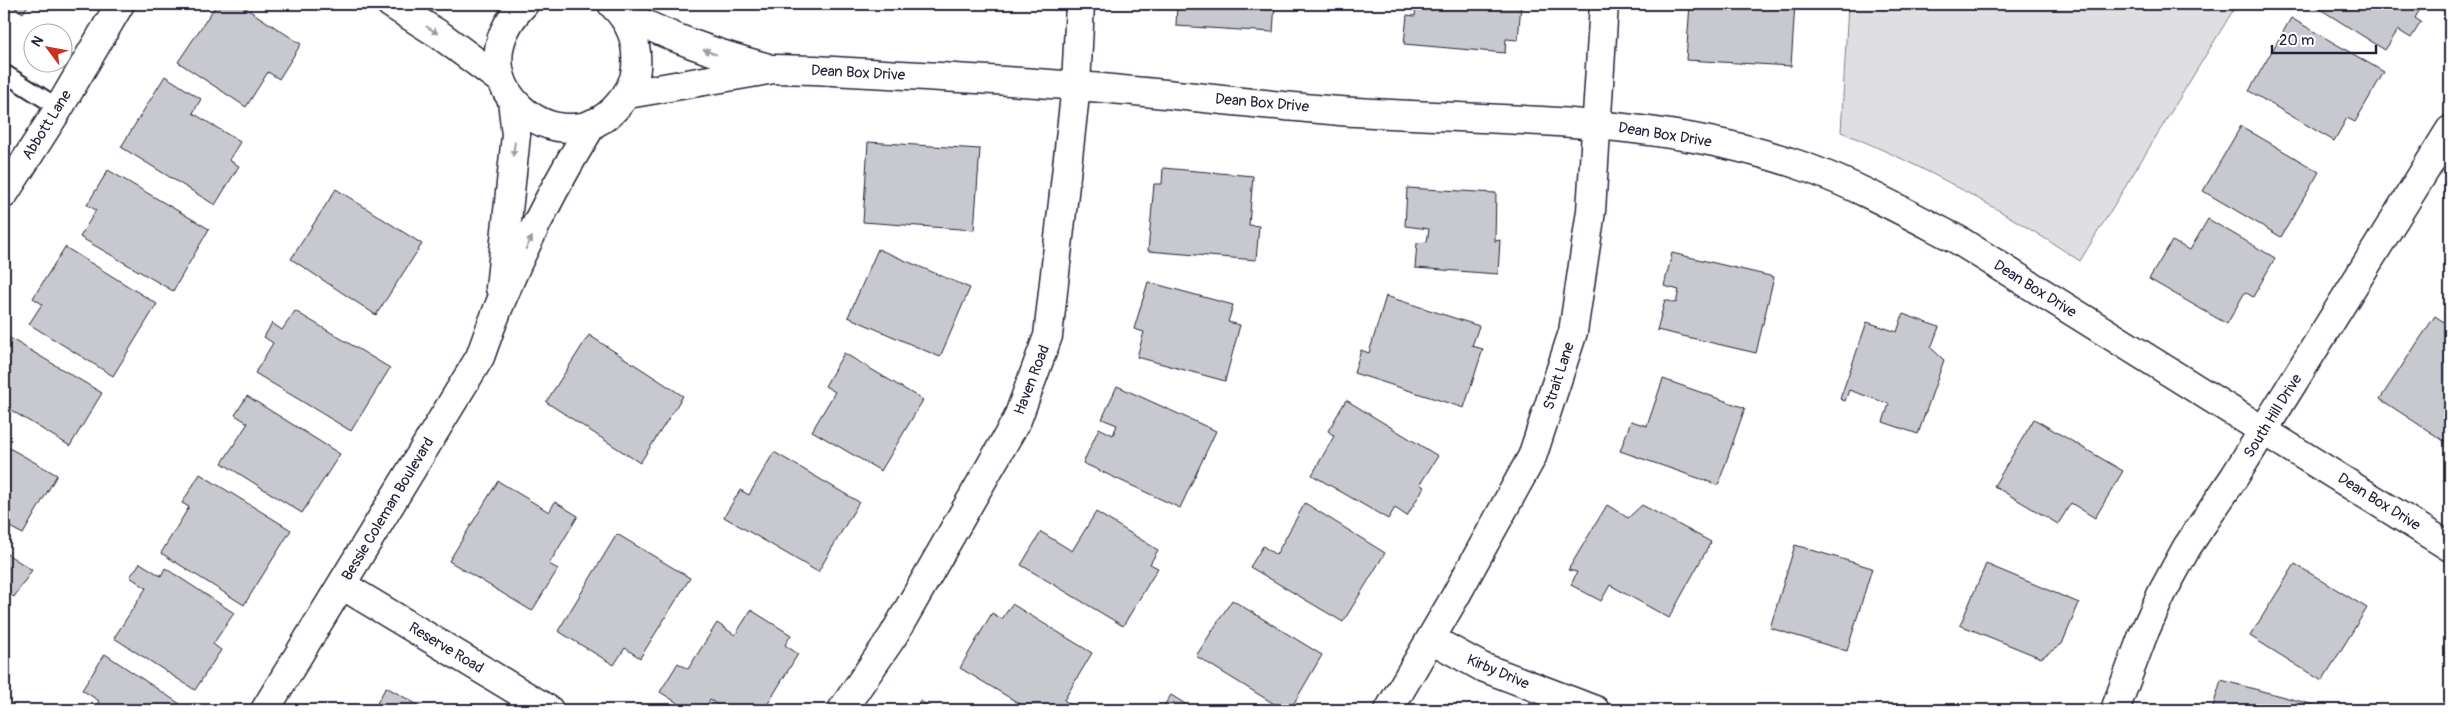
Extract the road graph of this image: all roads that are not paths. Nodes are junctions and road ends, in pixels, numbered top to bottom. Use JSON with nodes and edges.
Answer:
{"nodes":[{"id":1,"x":120,"y":4,"type":"edge"},
{"id":2,"x":391,"y":4,"type":"edge"},
{"id":3,"x":524,"y":4,"type":"edge"},
{"id":4,"x":1080,"y":4,"type":"edge"},
{"id":5,"x":1604,"y":4,"type":"edge"},
{"id":6,"x":617,"y":8,"type":"edge"},
{"id":7,"x":774,"y":69,"type":"junction"},
{"id":8,"x":4,"y":73,"type":"edge"},
{"id":9,"x":1076,"y":86,"type":"junction"},
{"id":10,"x":507,"y":91,"type":"junction"},
{"id":11,"x":628,"y":94,"type":"junction"},
{"id":12,"x":59,"y":108,"type":"junction"},
{"id":13,"x":593,"y":123,"type":"junction"},
{"id":14,"x":1595,"y":125,"type":"junction"},
{"id":15,"x":2450,"y":130,"type":"edge"},
{"id":16,"x":4,"y":194,"type":"edge"},
{"id":17,"x":499,"y":302,"type":"junction"},
{"id":18,"x":2264,"y":430,"type":"junction"},
{"id":19,"x":2450,"y":547,"type":"edge"},
{"id":20,"x":342,"y":585,"type":"junction"},
{"id":21,"x":1431,"y":639,"type":"junction"},
{"id":22,"x":265,"y":710,"type":"edge"},
{"id":23,"x":549,"y":710,"type":"edge"},
{"id":24,"x":842,"y":710,"type":"edge"},
{"id":25,"x":1389,"y":710,"type":"edge"},
{"id":26,"x":1595,"y":710,"type":"edge"},
{"id":27,"x":2115,"y":710,"type":"edge"}],
"edges":[{"from":1,"to":12,"type":"street","name":"Abbott Lane"},
{"from":2,"to":10,"type":"street","one_way":true},
{"from":3,"to":10,"type":"street","name":"Bessie Coleman Boulevard"},
{"from":4,"to":9,"type":"street","name":"Haven Road"},
{"from":5,"to":14,"type":"street","name":"Strait Lane"},
{"from":7,"to":6,"type":"street","name":"Dean Box Drive","one_way":true},
{"from":6,"to":11,"type":"street"},
{"from":7,"to":9,"type":"street","name":"Dean Box Drive"},
{"from":7,"to":11,"type":"street","name":"Dean Box Drive"},
{"from":8,"to":12,"type":"lane"},
{"from":9,"to":14,"type":"street","name":"Dean Box Drive"},
{"from":9,"to":24,"type":"street","name":"Haven Road"},
{"from":10,"to":13,"type":"street"},
{"from":10,"to":17,"type":"street","name":"Bessie Coleman Boulevard","one_way":true},
{"from":11,"to":13,"type":"street"},
{"from":12,"to":16,"type":"street","name":"Abbott Lane"},
{"from":17,"to":13,"type":"street","name":"Bessie Coleman Boulevard","one_way":true},
{"from":14,"to":18,"type":"street","name":"Dean Box Drive"},
{"from":14,"to":21,"type":"street","name":"Strait Lane"},
{"from":15,"to":18,"type":"street","name":"South Hill Drive"},
{"from":17,"to":20,"type":"street","name":"Bessie Coleman Boulevard"},
{"from":18,"to":19,"type":"street","name":"Dean Box Drive"},
{"from":18,"to":27,"type":"street","name":"South Hill Drive"},
{"from":20,"to":22,"type":"street","name":"Bessie Coleman Boulevard"},
{"from":20,"to":23,"type":"street","name":"Reserve Road"},
{"from":21,"to":25,"type":"street","name":"Strait Lane"},
{"from":21,"to":26,"type":"street","name":"Kirby Drive"}]}
